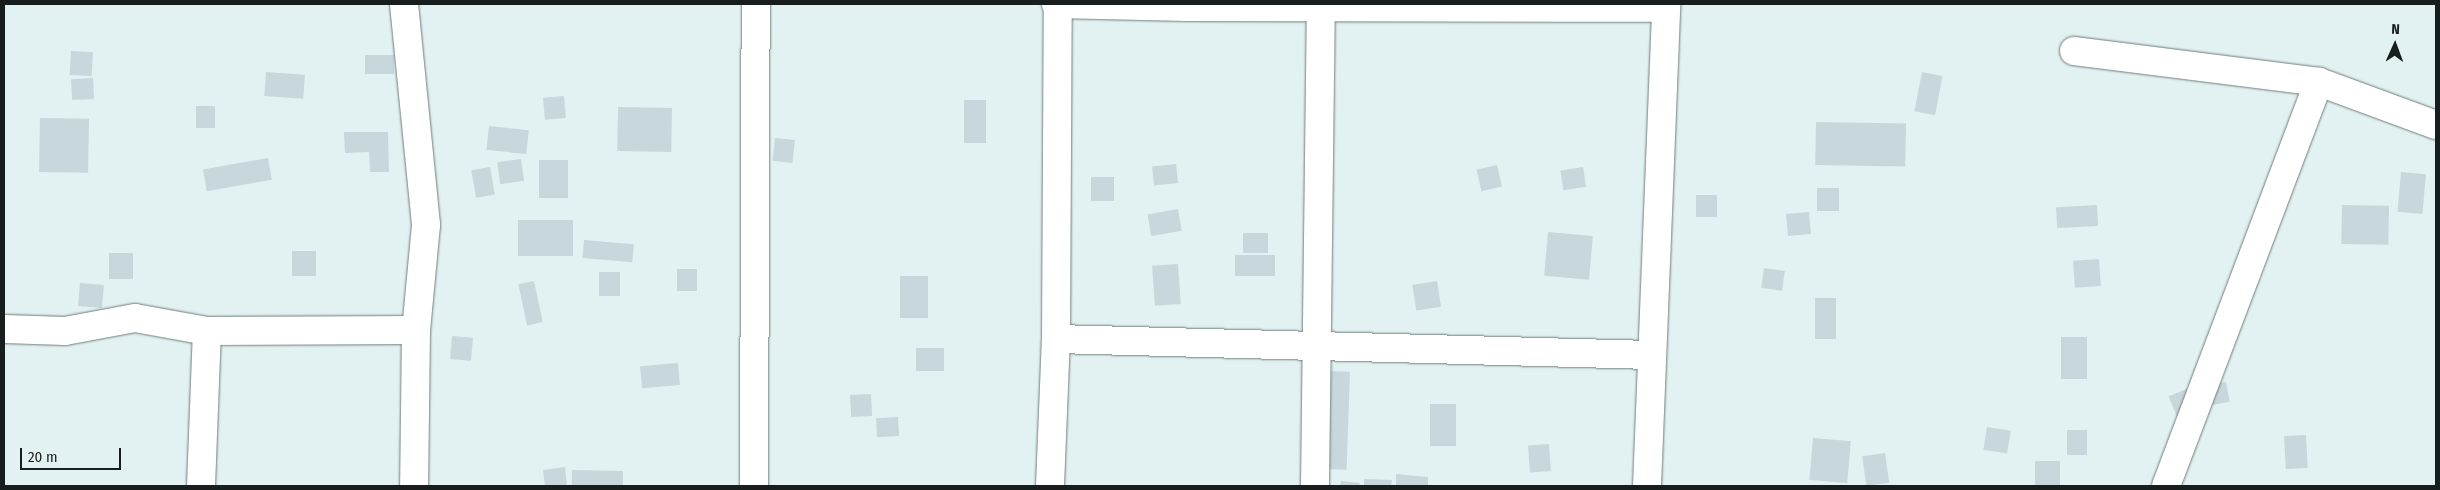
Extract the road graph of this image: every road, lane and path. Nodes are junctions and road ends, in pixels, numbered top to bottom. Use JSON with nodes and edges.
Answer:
{"nodes":[{"id":1,"x":404,"y":4,"type":"edge"},
{"id":2,"x":756,"y":4,"type":"edge"},
{"id":3,"x":1057,"y":4,"type":"edge"},
{"id":4,"x":1187,"y":5,"type":"edge"},
{"id":5,"x":1666,"y":6,"type":"edge"},
{"id":6,"x":1321,"y":7,"type":"junction"},
{"id":7,"x":2074,"y":51,"type":"dead end"},
{"id":8,"x":2319,"y":82,"type":"junction"},
{"id":9,"x":2436,"y":125,"type":"edge"},
{"id":10,"x":4,"y":329,"type":"edge"},
{"id":11,"x":416,"y":330,"type":"junction"},
{"id":12,"x":207,"y":331,"type":"junction"},
{"id":13,"x":1056,"y":339,"type":"junction"},
{"id":14,"x":1317,"y":344,"type":"junction"},
{"id":15,"x":1652,"y":354,"type":"junction"},
{"id":16,"x":201,"y":486,"type":"edge"},
{"id":17,"x":414,"y":486,"type":"edge"},
{"id":18,"x":754,"y":486,"type":"edge"},
{"id":19,"x":1050,"y":486,"type":"edge"},
{"id":20,"x":1315,"y":486,"type":"edge"},
{"id":21,"x":1647,"y":486,"type":"edge"},
{"id":22,"x":2166,"y":486,"type":"edge"}],
"edges":[{"from":1,"to":11,"type":"street"},
{"from":2,"to":18,"type":"street"},
{"from":3,"to":4,"type":"street"},
{"from":3,"to":13,"type":"street"},
{"from":4,"to":6,"type":"street"},
{"from":5,"to":6,"type":"street"},
{"from":5,"to":15,"type":"street"},
{"from":6,"to":14,"type":"street"},
{"from":7,"to":8,"type":"street"},
{"from":8,"to":9,"type":"street"},
{"from":8,"to":22,"type":"street"},
{"from":10,"to":12,"type":"street"},
{"from":11,"to":12,"type":"street"},
{"from":11,"to":17,"type":"street"},
{"from":12,"to":16,"type":"street"},
{"from":13,"to":14,"type":"street"},
{"from":13,"to":19,"type":"street"},
{"from":14,"to":15,"type":"street"},
{"from":14,"to":20,"type":"street"},
{"from":15,"to":21,"type":"street"}]}
